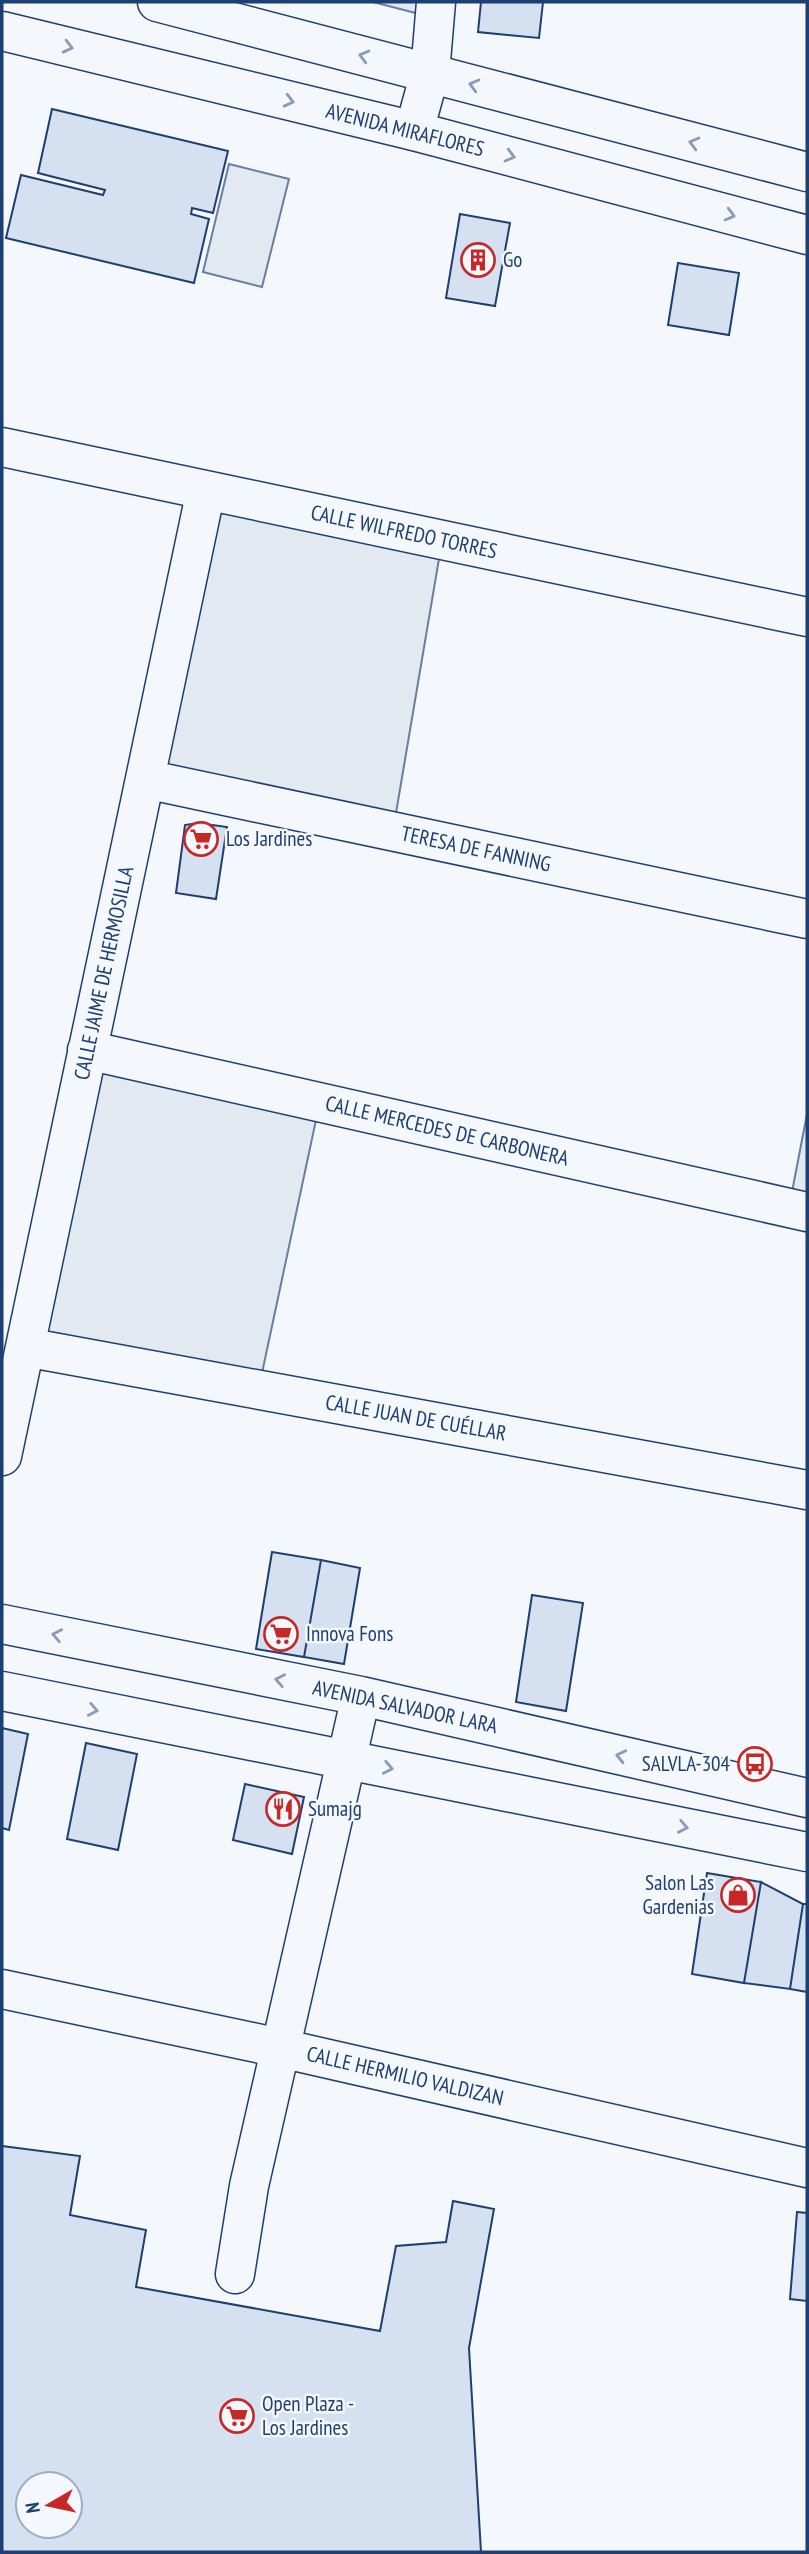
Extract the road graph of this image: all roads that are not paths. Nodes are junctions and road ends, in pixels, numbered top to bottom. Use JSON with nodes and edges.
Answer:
{"nodes":[{"id":1,"x":158,"y":2,"type":"edge"},
{"id":2,"x":436,"y":2,"type":"edge"},
{"id":3,"x":2,"y":31,"type":"edge"},
{"id":4,"x":430,"y":73,"type":"junction"},
{"id":5,"x":414,"y":131,"type":"junction"},
{"id":6,"x":807,"y":172,"type":"edge"},
{"id":7,"x":807,"y":235,"type":"edge"},
{"id":8,"x":2,"y":447,"type":"edge"},
{"id":9,"x":205,"y":490,"type":"junction"},
{"id":10,"x":807,"y":617,"type":"edge"},
{"id":11,"x":145,"y":779,"type":"junction"},
{"id":12,"x":807,"y":919,"type":"edge"},
{"id":13,"x":87,"y":1050,"type":"junction"},
{"id":14,"x":807,"y":1212,"type":"edge"},
{"id":15,"x":25,"y":1347,"type":"junction"},
{"id":16,"x":2,"y":1456,"type":"edge"},
{"id":17,"x":807,"y":1490,"type":"edge"},
{"id":18,"x":2,"y":1624,"type":"edge"},
{"id":19,"x":2,"y":1692,"type":"edge"},
{"id":20,"x":361,"y":1696,"type":"junction"},
{"id":21,"x":345,"y":1760,"type":"junction"},
{"id":22,"x":807,"y":1798,"type":"edge"},
{"id":23,"x":807,"y":1852,"type":"edge"},
{"id":24,"x":2,"y":1989,"type":"edge"},
{"id":25,"x":280,"y":2048,"type":"junction"},
{"id":26,"x":807,"y":2168,"type":"edge"},
{"id":27,"x":235,"y":2274,"type":"dead end"}],
"edges":[{"from":4,"to":1,"type":"street","one_way":true},
{"from":2,"to":4,"type":"street"},
{"from":3,"to":5,"type":"street","name":"AVENIDA MIRAFLORES","one_way":true},
{"from":4,"to":5,"type":"street"},
{"from":6,"to":4,"type":"street","one_way":true},
{"from":5,"to":7,"type":"street","name":"AVENIDA MIRAFLORES","one_way":true},
{"from":8,"to":9,"type":"street","name":"CALLE WILFREDO TORRES"},
{"from":9,"to":10,"type":"street","name":"CALLE WILFREDO TORRES"},
{"from":9,"to":11,"type":"street","name":"CALLE JAIME DE HERMOSILLA"},
{"from":11,"to":12,"type":"street","name":"TERESA DE FANNING"},
{"from":11,"to":13,"type":"street","name":"CALLE JAIME DE HERMOSILLA"},
{"from":13,"to":14,"type":"street","name":"CALLE MERCEDES DE CARBONERA"},
{"from":13,"to":15,"type":"street","name":"CALLE JAIME DE HERMOSILLA"},
{"from":15,"to":16,"type":"street","name":"CALLE JAIME DE HERMOSILLA"},
{"from":15,"to":17,"type":"street","name":"CALLE JUAN DE CUÉLLAR"},
{"from":20,"to":18,"type":"street","name":"AVENIDA SALVADOR LARA","one_way":true},
{"from":19,"to":21,"type":"street","one_way":true},
{"from":20,"to":21,"type":"street"},
{"from":22,"to":20,"type":"street","name":"AVENIDA SALVADOR LARA","one_way":true},
{"from":21,"to":23,"type":"street","one_way":true},
{"from":21,"to":25,"type":"street"},
{"from":24,"to":25,"type":"street","name":"CALLE HERMILIO VALDIZAN"},
{"from":25,"to":26,"type":"street","name":"CALLE HERMILIO VALDIZAN"},
{"from":25,"to":27,"type":"street"}]}
